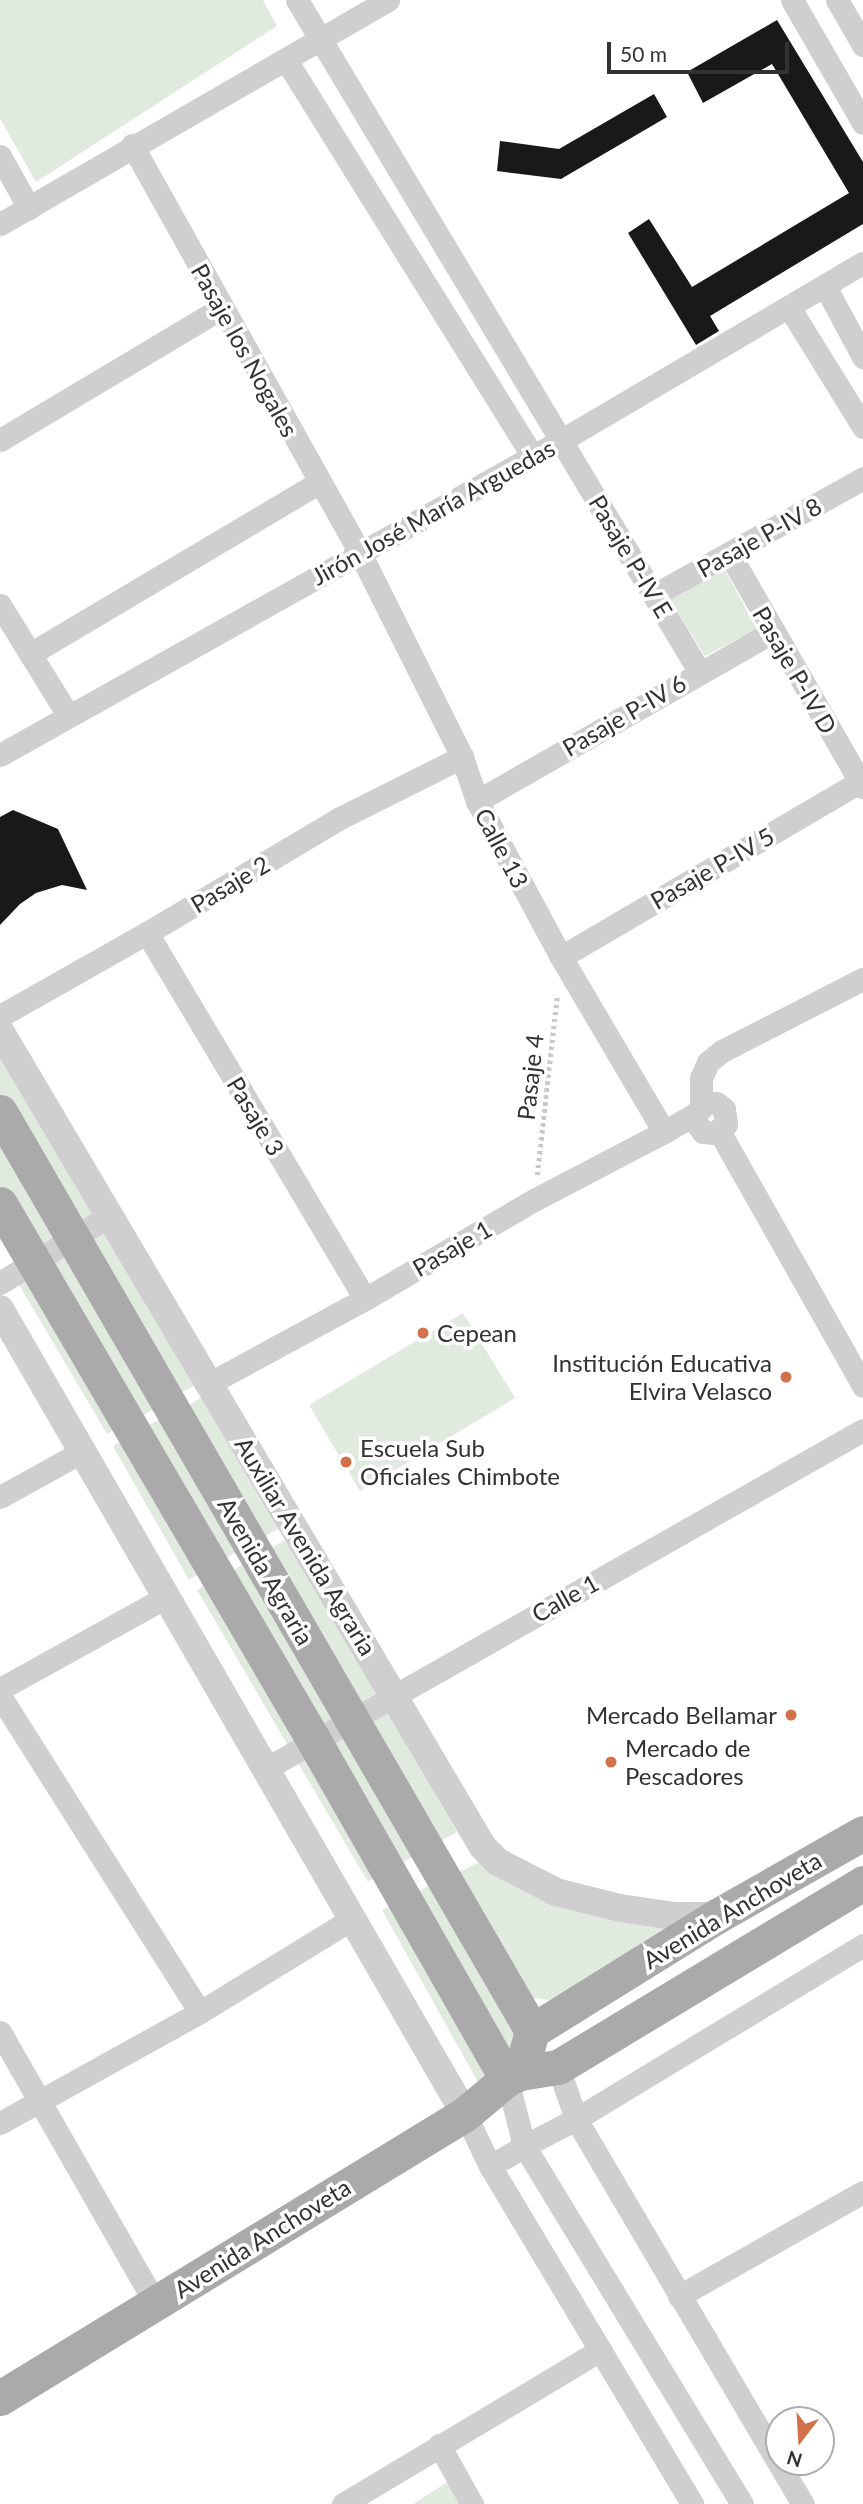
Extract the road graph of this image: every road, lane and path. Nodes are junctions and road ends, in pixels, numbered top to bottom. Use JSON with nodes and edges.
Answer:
{"nodes":[{"id":1,"x":297,"y":0,"type":"edge"},
{"id":2,"x":388,"y":0,"type":"edge"},
{"id":3,"x":792,"y":0,"type":"edge"},
{"id":4,"x":837,"y":0,"type":"edge"},
{"id":5,"x":319,"y":41,"type":"junction"},
{"id":6,"x":863,"y":45,"type":"edge"},
{"id":7,"x":286,"y":60,"type":"junction"},
{"id":8,"x":863,"y":123,"type":"edge"},
{"id":9,"x":132,"y":145,"type":"junction"},
{"id":10,"x":0,"y":156,"type":"edge"},
{"id":11,"x":29,"y":208,"type":"junction"},
{"id":12,"x":0,"y":224,"type":"edge"},
{"id":13,"x":863,"y":263,"type":"edge"},
{"id":14,"x":825,"y":286,"type":"junction"},
{"id":15,"x":789,"y":307,"type":"junction"},
{"id":16,"x":221,"y":308,"type":"junction"},
{"id":17,"x":863,"y":357,"type":"edge"},
{"id":18,"x":863,"y":427,"type":"edge"},
{"id":19,"x":0,"y":440,"type":"edge"},
{"id":20,"x":562,"y":440,"type":"junction"},
{"id":21,"x":533,"y":457,"type":"junction"},
{"id":22,"x":863,"y":478,"type":"edge"},
{"id":23,"x":320,"y":482,"type":"junction"},
{"id":24,"x":360,"y":553,"type":"junction"},
{"id":25,"x":729,"y":553,"type":"junction"},
{"id":26,"x":654,"y":595,"type":"junction"},
{"id":27,"x":0,"y":605,"type":"edge"},
{"id":28,"x":772,"y":632,"type":"junction"},
{"id":29,"x":30,"y":654,"type":"junction"},
{"id":30,"x":699,"y":671,"type":"junction"},
{"id":31,"x":68,"y":715,"type":"junction"},
{"id":32,"x":0,"y":755,"type":"edge"},
{"id":33,"x":462,"y":757,"type":"junction"},
{"id":34,"x":862,"y":783,"type":"edge"},
{"id":35,"x":477,"y":801,"type":"junction"},
{"id":36,"x":147,"y":933,"type":"junction"},
{"id":37,"x":561,"y":957,"type":"junction"},
{"id":38,"x":863,"y":979,"type":"edge"},
{"id":39,"x":0,"y":1016,"type":"edge"},
{"id":40,"x":0,"y":1031,"type":"edge"},
{"id":41,"x":698,"y":1110,"type":"junction"},
{"id":42,"x":0,"y":1112,"type":"edge"},
{"id":43,"x":664,"y":1132,"type":"junction"},
{"id":44,"x":534,"y":1200,"type":"junction"},
{"id":45,"x":0,"y":1204,"type":"edge"},
{"id":46,"x":110,"y":1215,"type":"junction"},
{"id":47,"x":75,"y":1239,"type":"junction"},
{"id":48,"x":34,"y":1262,"type":"junction"},
{"id":49,"x":0,"y":1283,"type":"edge"},
{"id":50,"x":365,"y":1299,"type":"junction"},
{"id":51,"x":0,"y":1309,"type":"edge"},
{"id":52,"x":210,"y":1383,"type":"junction"},
{"id":53,"x":863,"y":1387,"type":"edge"},
{"id":54,"x":863,"y":1430,"type":"edge"},
{"id":55,"x":83,"y":1451,"type":"junction"},
{"id":56,"x":0,"y":1497,"type":"edge"},
{"id":57,"x":168,"y":1596,"type":"junction"},
{"id":58,"x":0,"y":1689,"type":"edge"},
{"id":59,"x":394,"y":1695,"type":"junction"},
{"id":60,"x":0,"y":1696,"type":"edge"},
{"id":61,"x":352,"y":1719,"type":"junction"},
{"id":62,"x":314,"y":1741,"type":"junction"},
{"id":63,"x":267,"y":1768,"type":"junction"},
{"id":64,"x":863,"y":1833,"type":"edge"},
{"id":65,"x":863,"y":1883,"type":"edge"},
{"id":66,"x":717,"y":1916,"type":"junction"},
{"id":67,"x":352,"y":1919,"type":"junction"},
{"id":68,"x":863,"y":1945,"type":"edge"},
{"id":69,"x":200,"y":2012,"type":"junction"},
{"id":70,"x":532,"y":2031,"type":"junction"},
{"id":71,"x":0,"y":2032,"type":"edge"},
{"id":72,"x":558,"y":2067,"type":"junction"},
{"id":73,"x":514,"y":2076,"type":"junction"},
{"id":74,"x":40,"y":2102,"type":"junction"},
{"id":75,"x":465,"y":2114,"type":"junction"},
{"id":76,"x":576,"y":2119,"type":"junction"},
{"id":77,"x":0,"y":2123,"type":"edge"},
{"id":78,"x":524,"y":2146,"type":"junction"},
{"id":79,"x":490,"y":2166,"type":"junction"},
{"id":80,"x":863,"y":2192,"type":"edge"},
{"id":81,"x":679,"y":2296,"type":"junction"},
{"id":82,"x":156,"y":2304,"type":"junction"},
{"id":83,"x":600,"y":2350,"type":"junction"},
{"id":84,"x":0,"y":2398,"type":"edge"},
{"id":85,"x":439,"y":2445,"type":"junction"},
{"id":86,"x":343,"y":2504,"type":"edge"},
{"id":87,"x":472,"y":2504,"type":"edge"},
{"id":88,"x":692,"y":2504,"type":"edge"},
{"id":89,"x":742,"y":2504,"type":"edge"},
{"id":90,"x":803,"y":2504,"type":"edge"}],
"edges":[{"from":1,"to":5,"type":"street","name":"Pasaje P-IV E"},
{"from":2,"to":5,"type":"street"},
{"from":3,"to":8,"type":"street"},
{"from":4,"to":6,"type":"street"},
{"from":5,"to":7,"type":"street"},
{"from":5,"to":20,"type":"street","name":"Pasaje P-IV E"},
{"from":7,"to":9,"type":"street"},
{"from":7,"to":21,"type":"street"},
{"from":9,"to":11,"type":"street"},
{"from":9,"to":16,"type":"street","name":"Pasaje los Nogales"},
{"from":10,"to":11,"type":"street"},
{"from":11,"to":12,"type":"street"},
{"from":13,"to":14,"type":"street","name":"Jirón José María Arguedas"},
{"from":14,"to":15,"type":"street","name":"Jirón José María Arguedas"},
{"from":14,"to":17,"type":"street"},
{"from":15,"to":18,"type":"street"},
{"from":15,"to":20,"type":"street","name":"Jirón José María Arguedas"},
{"from":16,"to":19,"type":"street"},
{"from":16,"to":23,"type":"street","name":"Pasaje los Nogales"},
{"from":20,"to":21,"type":"street","name":"Jirón José María Arguedas"},
{"from":20,"to":26,"type":"street","name":"Pasaje P-IV E"},
{"from":21,"to":24,"type":"street","name":"Jirón José María Arguedas"},
{"from":22,"to":25,"type":"street","name":"Pasaje P-IV 8"},
{"from":23,"to":24,"type":"street","name":"Pasaje los Nogales"},
{"from":23,"to":29,"type":"street"},
{"from":24,"to":31,"type":"street","name":"Jirón José María Arguedas"},
{"from":24,"to":33,"type":"street","name":"Calle 13"},
{"from":25,"to":26,"type":"street","name":"Pasaje P-IV 8"},
{"from":25,"to":28,"type":"street","name":"Pasaje P-IV D"},
{"from":26,"to":30,"type":"street","name":"Pasaje P-IV E"},
{"from":27,"to":29,"type":"street"},
{"from":28,"to":30,"type":"street","name":"Pasaje P-IV 6"},
{"from":28,"to":34,"type":"street","name":"Pasaje P-IV D"},
{"from":29,"to":31,"type":"street"},
{"from":30,"to":35,"type":"street","name":"Pasaje P-IV 6"},
{"from":31,"to":32,"type":"street","name":"Jirón José María Arguedas"},
{"from":33,"to":35,"type":"street","name":"Calle 13"},
{"from":33,"to":36,"type":"street","name":"Pasaje 2"},
{"from":34,"to":37,"type":"street","name":"Pasaje P-IV 5"},
{"from":35,"to":37,"type":"street","name":"Calle 13"},
{"from":36,"to":39,"type":"street","name":"Pasaje 2"},
{"from":36,"to":50,"type":"street","name":"Pasaje 3"},
{"from":37,"to":43,"type":"street","name":"Calle 13"},
{"from":37,"to":44,"type":"path","name":"Pasaje 4"},
{"from":38,"to":41,"type":"street"},
{"from":40,"to":46,"type":"street","name":"Auxiliar Avenida Agraria"},
{"from":41,"to":43,"type":"street","name":"Pasaje 1"},
{"from":41,"to":53,"type":"street"},
{"from":42,"to":47,"type":"main road","name":"Avenida Agraria"},
{"from":43,"to":44,"type":"street","name":"Pasaje 1"},
{"from":44,"to":50,"type":"street","name":"Pasaje 1"},
{"from":45,"to":48,"type":"main road","name":"Avenida Agraria"},
{"from":46,"to":47,"type":"street"},
{"from":46,"to":52,"type":"street","name":"Auxiliar Avenida Agraria"},
{"from":47,"to":48,"type":"street"},
{"from":47,"to":61,"type":"main road","name":"Avenida Agraria"},
{"from":48,"to":49,"type":"street"},
{"from":48,"to":62,"type":"main road","name":"Avenida Agraria"},
{"from":50,"to":52,"type":"street","name":"Pasaje 1"},
{"from":51,"to":55,"type":"street"},
{"from":52,"to":59,"type":"street","name":"Auxiliar Avenida Agraria"},
{"from":54,"to":59,"type":"street","name":"Calle 1"},
{"from":55,"to":56,"type":"street"},
{"from":55,"to":57,"type":"street"},
{"from":57,"to":58,"type":"street"},
{"from":57,"to":63,"type":"street"},
{"from":59,"to":61,"type":"street","name":"Calle 1"},
{"from":59,"to":66,"type":"street","name":"Auxiliar Avenida Agraria"},
{"from":60,"to":69,"type":"street"},
{"from":61,"to":62,"type":"street","name":"Calle 1"},
{"from":61,"to":70,"type":"main road","name":"Avenida Agraria"},
{"from":62,"to":63,"type":"street","name":"Calle 1"},
{"from":62,"to":73,"type":"main road","name":"Avenida Agraria"},
{"from":63,"to":67,"type":"street"},
{"from":64,"to":66,"type":"main road","name":"Avenida Anchoveta"},
{"from":65,"to":72,"type":"main road","name":"Avenida Anchoveta"},
{"from":66,"to":70,"type":"main road","name":"Avenida Anchoveta"},
{"from":67,"to":69,"type":"street"},
{"from":67,"to":75,"type":"street"},
{"from":68,"to":76,"type":"street"},
{"from":69,"to":74,"type":"street"},
{"from":70,"to":73,"type":"main road"},
{"from":71,"to":74,"type":"street"},
{"from":72,"to":73,"type":"main road","name":"Avenida Anchoveta"},
{"from":72,"to":76,"type":"street"},
{"from":73,"to":75,"type":"main road","name":"Avenida Anchoveta"},
{"from":73,"to":78,"type":"street"},
{"from":74,"to":77,"type":"street"},
{"from":74,"to":82,"type":"street"},
{"from":75,"to":79,"type":"street"},
{"from":75,"to":82,"type":"main road","name":"Avenida Anchoveta"},
{"from":76,"to":78,"type":"street"},
{"from":76,"to":81,"type":"street"},
{"from":78,"to":79,"type":"street"},
{"from":78,"to":89,"type":"street"},
{"from":79,"to":83,"type":"street"},
{"from":80,"to":81,"type":"street"},
{"from":81,"to":90,"type":"street"},
{"from":82,"to":84,"type":"main road","name":"Avenida Anchoveta"},
{"from":83,"to":85,"type":"street"},
{"from":83,"to":88,"type":"street"},
{"from":85,"to":86,"type":"street"},
{"from":85,"to":87,"type":"street"}]}
